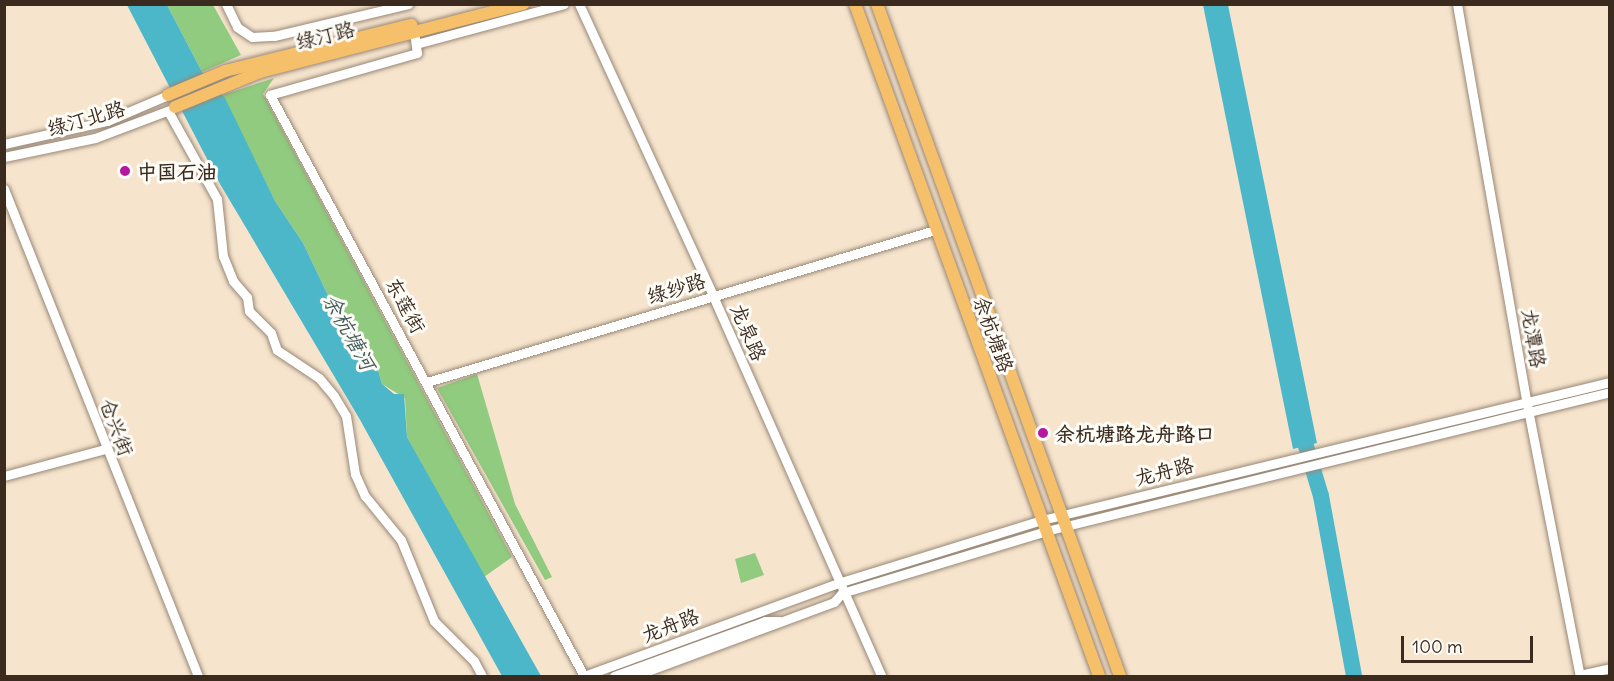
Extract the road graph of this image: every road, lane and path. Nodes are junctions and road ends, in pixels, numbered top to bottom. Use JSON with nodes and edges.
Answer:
{"nodes":[{"id":1,"x":226,"y":4,"type":"edge"},
{"id":2,"x":408,"y":4,"type":"edge"},
{"id":3,"x":494,"y":4,"type":"edge"},
{"id":4,"x":523,"y":4,"type":"edge"},
{"id":5,"x":564,"y":4,"type":"edge"},
{"id":6,"x":579,"y":4,"type":"edge"},
{"id":7,"x":855,"y":4,"type":"edge"},
{"id":8,"x":876,"y":4,"type":"edge"},
{"id":9,"x":1456,"y":4,"type":"edge"},
{"id":10,"x":415,"y":38,"type":"junction"},
{"id":11,"x":228,"y":76,"type":"junction"},
{"id":12,"x":168,"y":95,"type":"joint"},
{"id":13,"x":172,"y":109,"type":"junction"},
{"id":14,"x":4,"y":144,"type":"edge"},
{"id":15,"x":4,"y":157,"type":"edge"},
{"id":16,"x":4,"y":189,"type":"edge"},
{"id":17,"x":935,"y":230,"type":"junction"},
{"id":18,"x":713,"y":296,"type":"junction"},
{"id":19,"x":427,"y":382,"type":"junction"},
{"id":20,"x":1610,"y":382,"type":"edge"},
{"id":21,"x":1610,"y":392,"type":"edge"},
{"id":22,"x":1526,"y":399,"type":"junction"},
{"id":23,"x":1528,"y":411,"type":"junction"},
{"id":24,"x":105,"y":449,"type":"junction"},
{"id":25,"x":4,"y":476,"type":"edge"},
{"id":26,"x":1062,"y":521,"type":"junction"},
{"id":27,"x":1044,"y":525,"type":"junction"},
{"id":28,"x":838,"y":583,"type":"junction"},
{"id":29,"x":842,"y":593,"type":"junction"},
{"id":30,"x":770,"y":609,"type":"junction"},
{"id":31,"x":765,"y":621,"type":"junction"},
{"id":32,"x":783,"y":621,"type":"junction"},
{"id":33,"x":1610,"y":668,"type":"edge"},
{"id":34,"x":198,"y":676,"type":"edge"},
{"id":35,"x":482,"y":676,"type":"edge"},
{"id":36,"x":584,"y":676,"type":"edge"},
{"id":37,"x":614,"y":676,"type":"edge"},
{"id":38,"x":634,"y":676,"type":"edge"},
{"id":39,"x":881,"y":676,"type":"edge"},
{"id":40,"x":1099,"y":676,"type":"edge"},
{"id":41,"x":1120,"y":676,"type":"edge"},
{"id":42,"x":1580,"y":676,"type":"edge"}],
"edges":[{"from":1,"to":2,"type":"street"},
{"from":3,"to":11,"type":"main road","name":"绿汀路"},
{"from":4,"to":10,"type":"main road","name":"绿汀路"},
{"from":5,"to":10,"type":"street","name":"东莲街"},
{"from":6,"to":18,"type":"street","name":"龙泉路"},
{"from":7,"to":17,"type":"main road","name":"余杭塘路"},
{"from":8,"to":26,"type":"main road","name":"余杭塘路"},
{"from":9,"to":22,"type":"street","name":"龙潭路"},
{"from":10,"to":11,"type":"main road","name":"绿汀路"},
{"from":10,"to":19,"type":"street","name":"东莲街"},
{"from":11,"to":12,"type":"main road","name":"绿汀路"},
{"from":11,"to":13,"type":"main road","name":"绿汀路"},
{"from":12,"to":14,"type":"street","name":"绿汀北路"},
{"from":13,"to":15,"type":"street","name":"绿汀北路"},
{"from":13,"to":35,"type":"street"},
{"from":16,"to":24,"type":"street","name":"仓兴街"},
{"from":17,"to":18,"type":"street","name":"绿纱路"},
{"from":17,"to":27,"type":"main road","name":"余杭塘路"},
{"from":18,"to":19,"type":"street","name":"绿纱路"},
{"from":18,"to":28,"type":"street","name":"龙泉路"},
{"from":19,"to":36,"type":"street","name":"东莲街"},
{"from":20,"to":22,"type":"street","name":"龙舟路"},
{"from":21,"to":23,"type":"street","name":"龙舟路"},
{"from":22,"to":23,"type":"street","name":"龙潭路"},
{"from":22,"to":26,"type":"street","name":"龙舟路"},
{"from":23,"to":26,"type":"street","name":"龙舟路"},
{"from":23,"to":42,"type":"street","name":"龙潭路"},
{"from":24,"to":25,"type":"street"},
{"from":24,"to":34,"type":"street","name":"仓兴街"},
{"from":26,"to":27,"type":"street","name":"龙舟路"},
{"from":26,"to":41,"type":"main road","name":"余杭塘路"},
{"from":27,"to":28,"type":"street","name":"龙舟路"},
{"from":27,"to":29,"type":"street","name":"龙舟路"},
{"from":27,"to":40,"type":"main road","name":"余杭塘路"},
{"from":28,"to":29,"type":"street","name":"龙泉路"},
{"from":28,"to":30,"type":"street","name":"龙舟路"},
{"from":29,"to":32,"type":"street","name":"龙舟路"},
{"from":29,"to":39,"type":"street","name":"龙泉路"},
{"from":30,"to":31,"type":"street"},
{"from":30,"to":36,"type":"street","name":"龙舟路"},
{"from":31,"to":32,"type":"street","name":"龙舟路"},
{"from":31,"to":37,"type":"street","name":"龙舟路"},
{"from":32,"to":38,"type":"street","name":"龙舟路"},
{"from":33,"to":42,"type":"street"}]}
